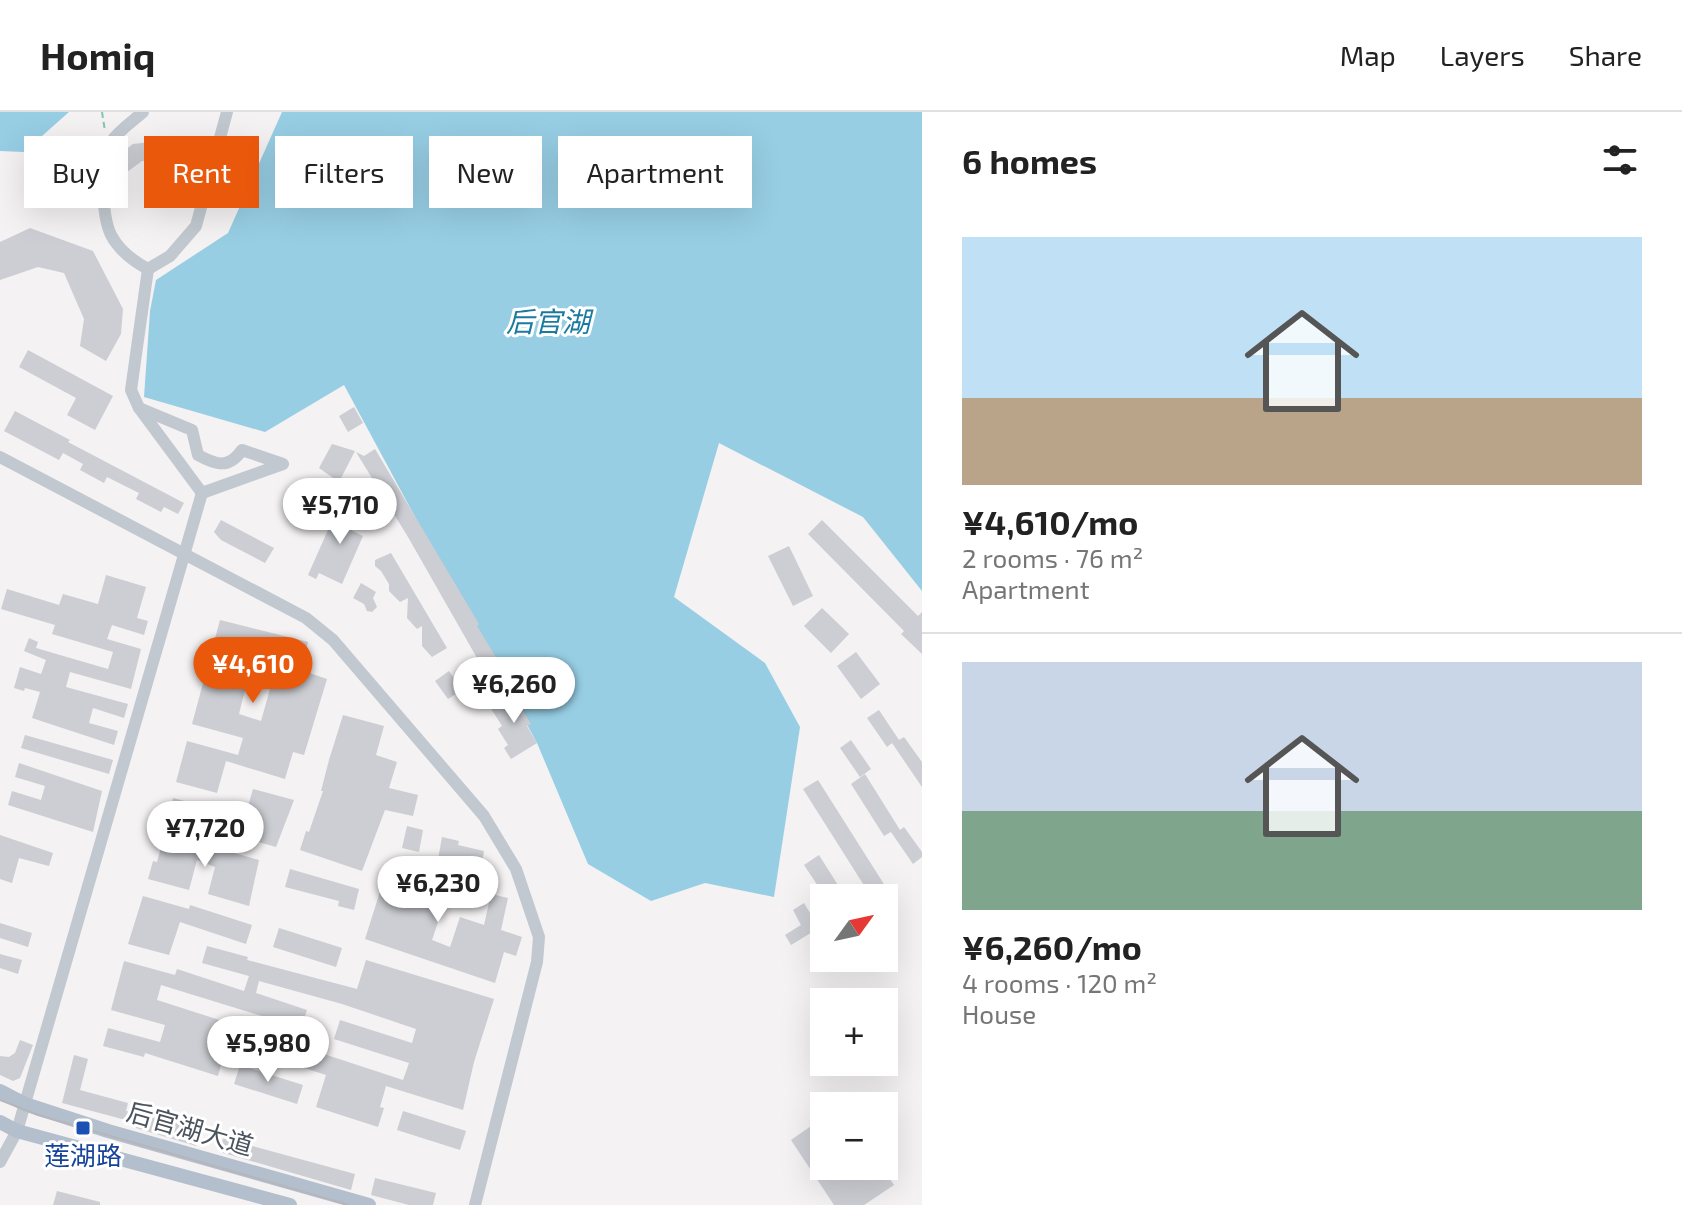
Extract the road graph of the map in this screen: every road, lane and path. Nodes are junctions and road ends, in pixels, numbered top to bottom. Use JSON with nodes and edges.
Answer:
{"nodes":[{"id":1,"x":102,"y":112,"type":"edge"},
{"id":2,"x":143,"y":112,"type":"edge"},
{"id":3,"x":227,"y":112,"type":"edge"},
{"id":4,"x":107,"y":136,"type":"edge"},
{"id":5,"x":117,"y":136,"type":"edge"},
{"id":6,"x":106,"y":208,"type":"edge"},
{"id":7,"x":148,"y":269,"type":"junction"},
{"id":8,"x":139,"y":408,"type":"junction"},
{"id":9,"x":0,"y":457,"type":"edge"},
{"id":10,"x":202,"y":493,"type":"junction"},
{"id":11,"x":184,"y":553,"type":"junction"},
{"id":12,"x":0,"y":1091,"type":"edge"},
{"id":13,"x":25,"y":1104,"type":"junction"},
{"id":14,"x":0,"y":1122,"type":"edge"},
{"id":15,"x":17,"y":1131,"type":"junction"},
{"id":16,"x":0,"y":1162,"type":"edge"},
{"id":17,"x":290,"y":1205,"type":"edge"},
{"id":18,"x":369,"y":1205,"type":"edge"},
{"id":19,"x":475,"y":1205,"type":"edge"}],
"edges":[{"from":1,"to":4,"type":"path"},
{"from":2,"to":5,"type":"street"},
{"from":3,"to":7,"type":"street"},
{"from":6,"to":7,"type":"street"},
{"from":7,"to":8,"type":"street"},
{"from":8,"to":10,"type":"street"},
{"from":8,"to":10,"type":"street"},
{"from":9,"to":11,"type":"street"},
{"from":10,"to":11,"type":"street"},
{"from":11,"to":13,"type":"street"},
{"from":11,"to":19,"type":"street"},
{"from":12,"to":13,"type":"main road","name":"后官湖大道"},
{"from":13,"to":15,"type":"street"},
{"from":13,"to":18,"type":"main road","name":"后官湖大道"},
{"from":14,"to":15,"type":"main road","name":"后官湖大道"},
{"from":15,"to":16,"type":"street"},
{"from":15,"to":17,"type":"main road","name":"后官湖大道"}]}
